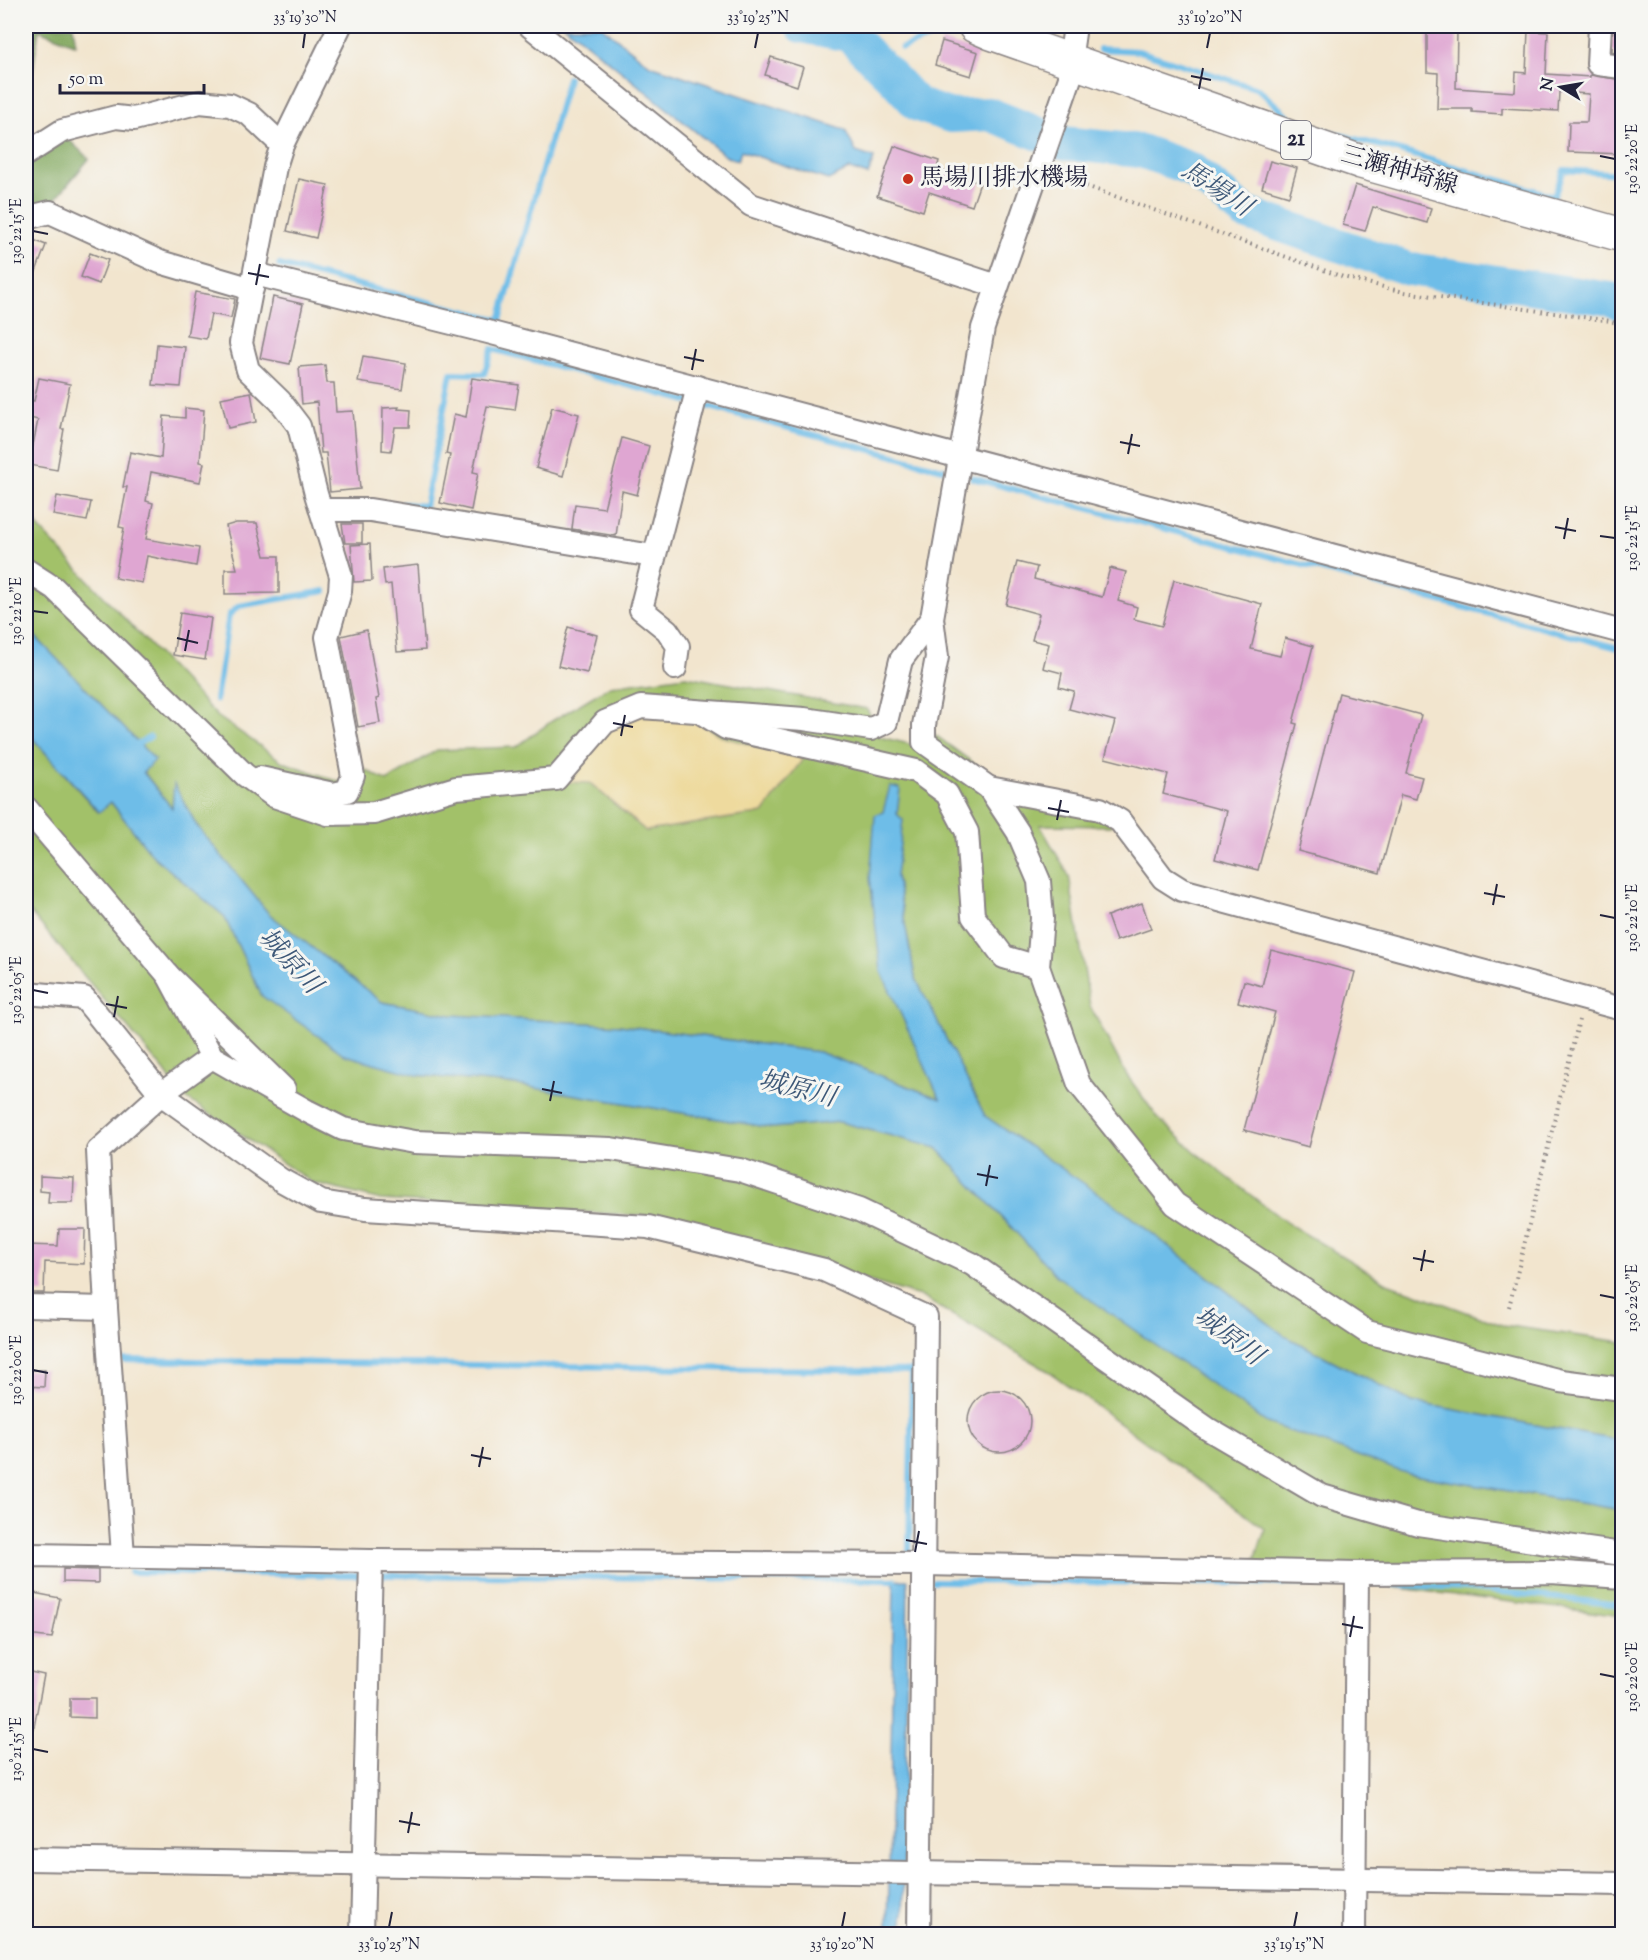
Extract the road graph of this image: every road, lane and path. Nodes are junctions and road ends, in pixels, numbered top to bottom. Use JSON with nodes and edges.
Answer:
{"nodes":[{"id":1,"x":340,"y":26,"type":"edge"},
{"id":2,"x":530,"y":26,"type":"edge"},
{"id":3,"x":975,"y":26,"type":"edge"},
{"id":4,"x":1075,"y":26,"type":"edge"},
{"id":5,"x":1600,"y":26,"type":"edge"},
{"id":6,"x":1070,"y":61,"type":"junction"},
{"id":7,"x":1623,"y":67,"type":"edge"},
{"id":8,"x":282,"y":145,"type":"junction"},
{"id":9,"x":26,"y":154,"type":"edge"},
{"id":10,"x":1038,"y":169,"type":"junction"},
{"id":11,"x":26,"y":218,"type":"edge"},
{"id":12,"x":1623,"y":235,"type":"edge"},
{"id":13,"x":254,"y":281,"type":"junction"},
{"id":14,"x":997,"y":286,"type":"junction"},
{"id":15,"x":1623,"y":326,"type":"edge"},
{"id":16,"x":698,"y":387,"type":"junction"},
{"id":17,"x":960,"y":456,"type":"junction"},
{"id":18,"x":321,"y":510,"type":"junction"},
{"id":19,"x":653,"y":556,"type":"junction"},
{"id":20,"x":26,"y":570,"type":"edge"},
{"id":21,"x":932,"y":618,"type":"junction"},
{"id":22,"x":1623,"y":632,"type":"edge"},
{"id":23,"x":675,"y":668,"type":"dead end"},
{"id":24,"x":696,"y":710,"type":"junction"},
{"id":25,"x":244,"y":775,"type":"junction"},
{"id":26,"x":989,"y":788,"type":"junction"},
{"id":27,"x":26,"y":808,"type":"edge"},
{"id":28,"x":1038,"y":967,"type":"junction"},
{"id":29,"x":168,"y":975,"type":"junction"},
{"id":30,"x":26,"y":993,"type":"edge"},
{"id":31,"x":1585,"y":999,"type":"junction"},
{"id":32,"x":1623,"y":1009,"type":"edge"},
{"id":33,"x":212,"y":1057,"type":"junction"},
{"id":34,"x":161,"y":1094,"type":"junction"},
{"id":35,"x":307,"y":1111,"type":"junction"},
{"id":36,"x":26,"y":1306,"type":"edge"},
{"id":37,"x":1509,"y":1307,"type":"dead end"},
{"id":38,"x":106,"y":1308,"type":"junction"},
{"id":39,"x":1623,"y":1389,"type":"edge"},
{"id":40,"x":1623,"y":1554,"type":"edge"},
{"id":41,"x":123,"y":1556,"type":"junction"},
{"id":42,"x":26,"y":1559,"type":"edge"},
{"id":43,"x":371,"y":1561,"type":"junction"},
{"id":44,"x":923,"y":1564,"type":"junction"},
{"id":45,"x":1357,"y":1573,"type":"junction"},
{"id":46,"x":1623,"y":1577,"type":"edge"},
{"id":47,"x":26,"y":1859,"type":"edge"},
{"id":48,"x":364,"y":1864,"type":"junction"},
{"id":49,"x":920,"y":1873,"type":"junction"},
{"id":50,"x":1354,"y":1879,"type":"junction"},
{"id":51,"x":1623,"y":1884,"type":"edge"},
{"id":52,"x":362,"y":1935,"type":"edge"},
{"id":53,"x":919,"y":1935,"type":"edge"},
{"id":54,"x":1354,"y":1935,"type":"edge"}],
"edges":[{"from":1,"to":8,"type":"street"},
{"from":2,"to":14,"type":"street"},
{"from":3,"to":6,"type":"main road","name":"三瀬神埼線","number":"21"},
{"from":4,"to":6,"type":"street"},
{"from":5,"to":7,"type":"street"},
{"from":6,"to":10,"type":"street"},
{"from":6,"to":12,"type":"main road","name":"三瀬神埼線","number":"21"},
{"from":8,"to":9,"type":"street"},
{"from":8,"to":13,"type":"street"},
{"from":10,"to":14,"type":"street"},
{"from":10,"to":15,"type":"path"},
{"from":11,"to":13,"type":"street"},
{"from":13,"to":16,"type":"street"},
{"from":13,"to":18,"type":"street"},
{"from":14,"to":17,"type":"street"},
{"from":16,"to":17,"type":"street"},
{"from":16,"to":19,"type":"street"},
{"from":17,"to":21,"type":"street"},
{"from":17,"to":22,"type":"street"},
{"from":18,"to":19,"type":"street"},
{"from":18,"to":25,"type":"street"},
{"from":19,"to":23,"type":"street"},
{"from":20,"to":25,"type":"street"},
{"from":21,"to":24,"type":"street"},
{"from":21,"to":26,"type":"street"},
{"from":24,"to":25,"type":"street"},
{"from":24,"to":28,"type":"street"},
{"from":26,"to":28,"type":"street"},
{"from":26,"to":31,"type":"street"},
{"from":27,"to":29,"type":"street"},
{"from":28,"to":39,"type":"street"},
{"from":29,"to":33,"type":"street"},
{"from":29,"to":35,"type":"street"},
{"from":30,"to":34,"type":"street"},
{"from":31,"to":32,"type":"street"},
{"from":31,"to":37,"type":"path"},
{"from":33,"to":34,"type":"street"},
{"from":33,"to":35,"type":"street"},
{"from":34,"to":38,"type":"street"},
{"from":34,"to":44,"type":"street"},
{"from":35,"to":40,"type":"street"},
{"from":36,"to":38,"type":"street"},
{"from":38,"to":41,"type":"street"},
{"from":41,"to":42,"type":"street"},
{"from":41,"to":43,"type":"street"},
{"from":43,"to":44,"type":"street"},
{"from":43,"to":48,"type":"street"},
{"from":44,"to":45,"type":"street"},
{"from":44,"to":49,"type":"street"},
{"from":45,"to":46,"type":"street"},
{"from":45,"to":50,"type":"street"},
{"from":47,"to":48,"type":"street"},
{"from":48,"to":49,"type":"street"},
{"from":48,"to":52,"type":"street"},
{"from":49,"to":50,"type":"street"},
{"from":49,"to":53,"type":"street"},
{"from":50,"to":51,"type":"street"},
{"from":50,"to":54,"type":"street"}]}
